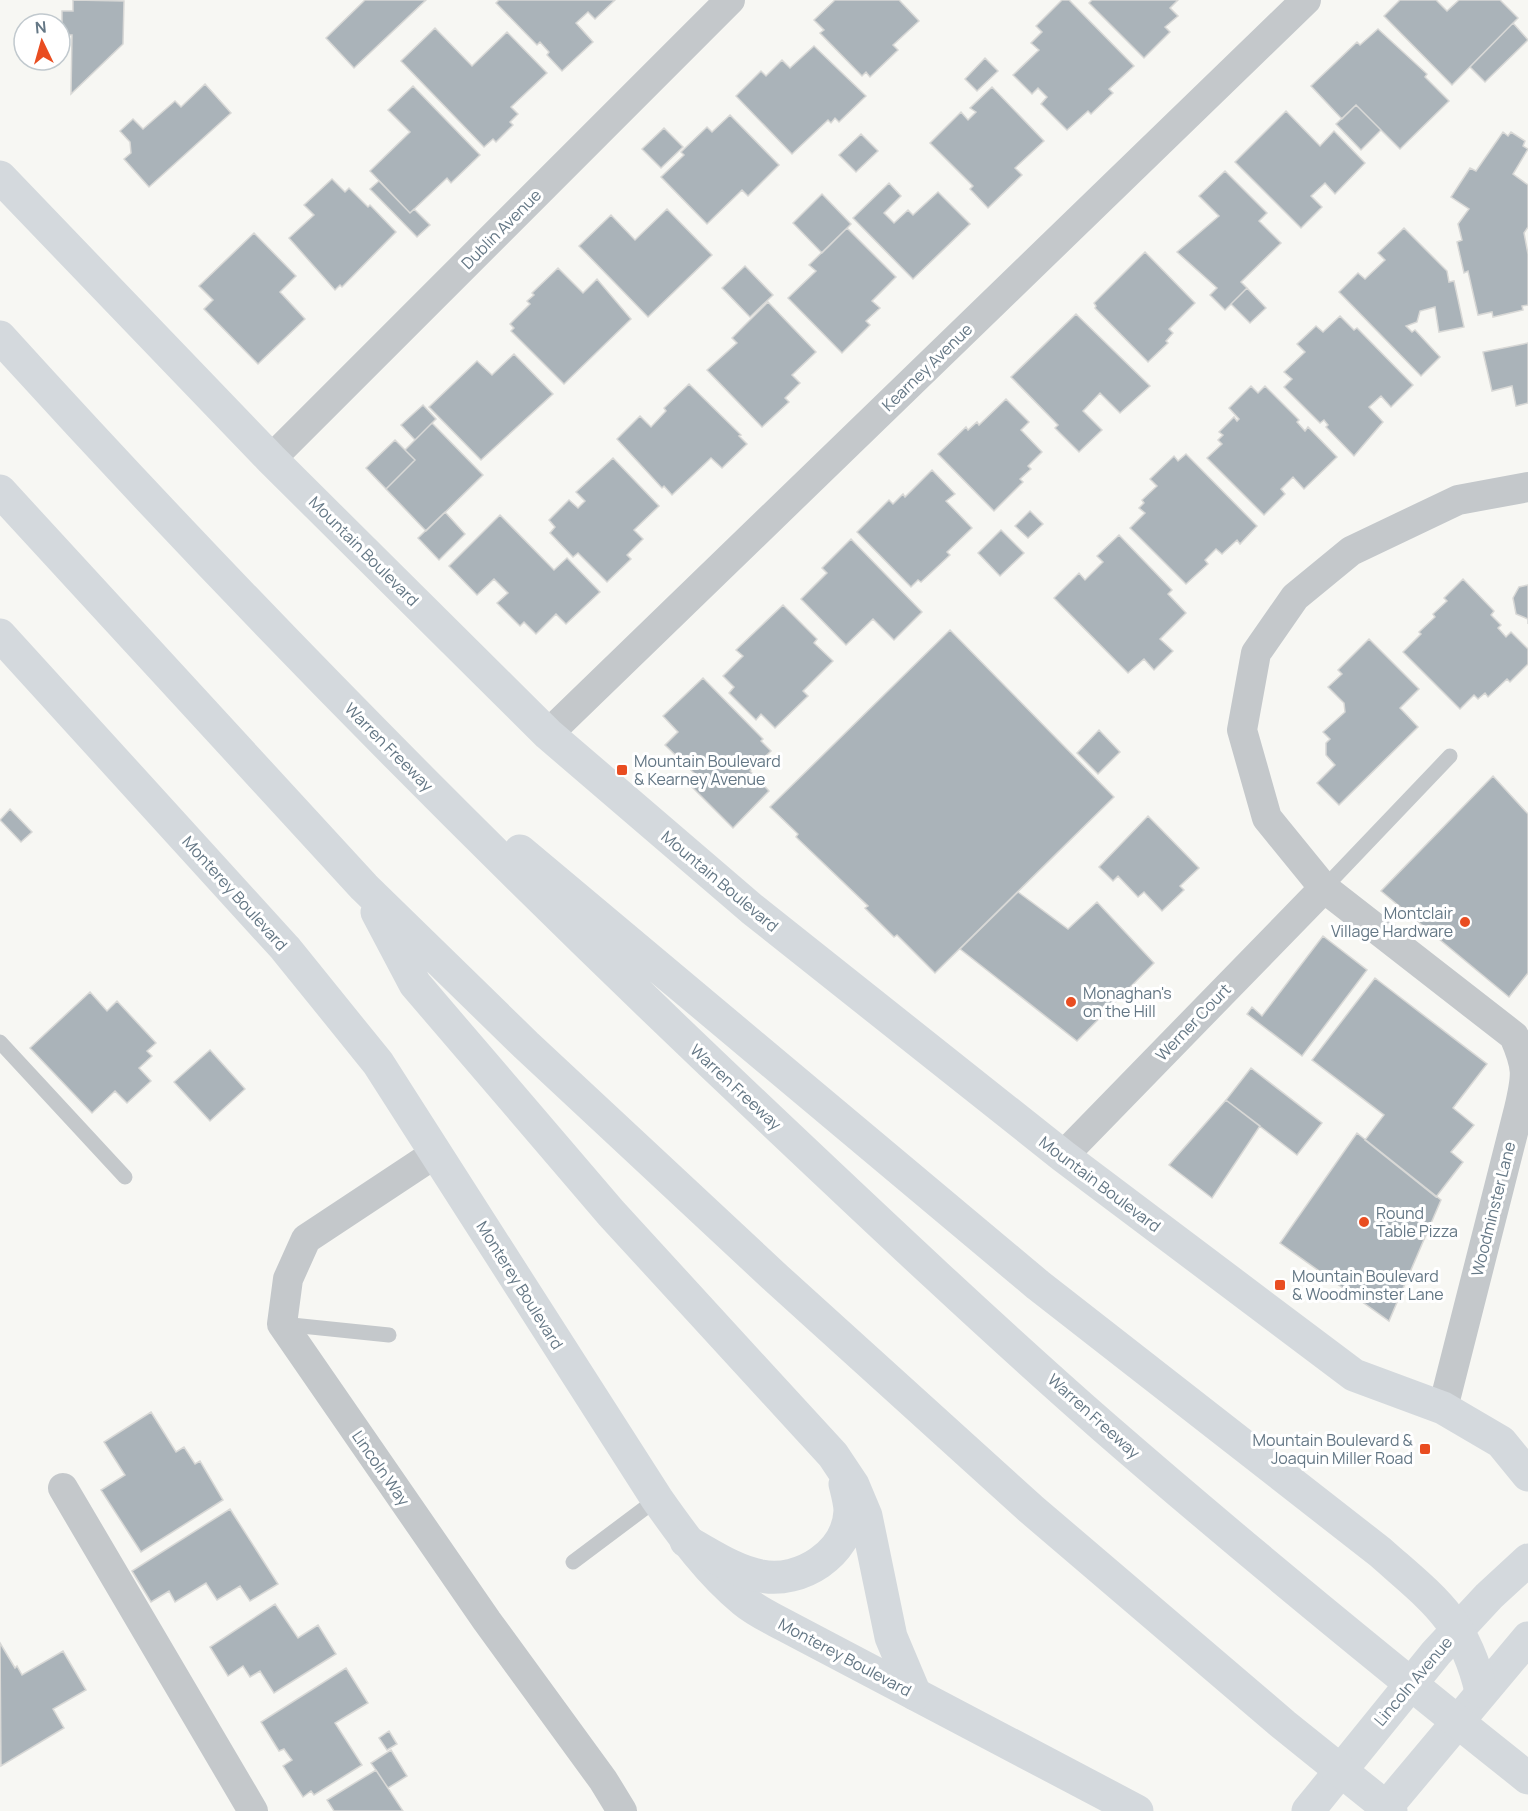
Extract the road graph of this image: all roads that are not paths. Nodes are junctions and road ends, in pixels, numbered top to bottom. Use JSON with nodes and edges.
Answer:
{"nodes":[{"id":1,"x":730,"y":0,"type":"edge"},
{"id":2,"x":1306,"y":0,"type":"edge"},
{"id":3,"x":0,"y":177,"type":"edge"},
{"id":4,"x":0,"y":337,"type":"edge"},
{"id":5,"x":271,"y":459,"type":"junction"},
{"id":6,"x":1528,"y":488,"type":"edge"},
{"id":7,"x":0,"y":491,"type":"edge"},
{"id":8,"x":0,"y":635,"type":"edge"},
{"id":9,"x":357,"y":716,"type":"junction"},
{"id":10,"x":549,"y":734,"type":"junction"},
{"id":11,"x":1450,"y":756,"type":"dead end"},
{"id":12,"x":364,"y":887,"type":"junction"},
{"id":13,"x":1324,"y":888,"type":"junction"},
{"id":14,"x":0,"y":1042,"type":"edge"},
{"id":15,"x":436,"y":1153,"type":"junction"},
{"id":16,"x":1063,"y":1156,"type":"junction"},
{"id":17,"x":125,"y":1177,"type":"dead end"},
{"id":18,"x":282,"y":1324,"type":"junction"},
{"id":19,"x":388,"y":1335,"type":"dead end"},
{"id":20,"x":1443,"y":1408,"type":"junction"},
{"id":21,"x":1514,"y":1441,"type":"edge"},
{"id":22,"x":834,"y":1455,"type":"junction"},
{"id":23,"x":1528,"y":1475,"type":"edge"},
{"id":24,"x":63,"y":1488,"type":"dead end"},
{"id":25,"x":657,"y":1499,"type":"junction"},
{"id":26,"x":686,"y":1541,"type":"junction"},
{"id":27,"x":1528,"y":1560,"type":"edge"},
{"id":28,"x":573,"y":1562,"type":"dead end"},
{"id":29,"x":1458,"y":1628,"type":"junction"},
{"id":30,"x":1528,"y":1638,"type":"edge"},
{"id":31,"x":1481,"y":1691,"type":"junction"},
{"id":32,"x":915,"y":1694,"type":"junction"},
{"id":33,"x":1528,"y":1778,"type":"edge"},
{"id":34,"x":1310,"y":1808,"type":"edge"},
{"id":35,"x":253,"y":1811,"type":"edge"},
{"id":36,"x":622,"y":1811,"type":"edge"},
{"id":37,"x":1137,"y":1811,"type":"edge"},
{"id":38,"x":1383,"y":1811,"type":"edge"},
{"id":39,"x":1391,"y":1811,"type":"edge"}],
"edges":[{"from":1,"to":5,"type":"street","name":"Dublin Avenue"},
{"from":2,"to":10,"type":"street","name":"Kearney Avenue"},
{"from":3,"to":5,"type":"main road","name":"Mountain Boulevard"},
{"from":4,"to":9,"type":"main road","name":"Warren Freeway"},
{"from":5,"to":10,"type":"main road","name":"Mountain Boulevard"},
{"from":6,"to":13,"type":"street","name":"Woodminster Lane"},
{"from":7,"to":12,"type":"main road"},
{"from":8,"to":15,"type":"main road","name":"Monterey Boulevard"},
{"from":9,"to":29,"type":"main road"},
{"from":9,"to":33,"type":"main road","name":"Warren Freeway"},
{"from":10,"to":16,"type":"main road","name":"Mountain Boulevard"},
{"from":11,"to":13,"type":"lane"},
{"from":12,"to":22,"type":"main road"},
{"from":12,"to":39,"type":"main road"},
{"from":13,"to":16,"type":"street","name":"Werner Court"},
{"from":13,"to":20,"type":"street","name":"Woodminster Lane"},
{"from":14,"to":17,"type":"lane"},
{"from":15,"to":18,"type":"street"},
{"from":15,"to":25,"type":"main road","name":"Monterey Boulevard"},
{"from":16,"to":20,"type":"main road","name":"Mountain Boulevard"},
{"from":18,"to":19,"type":"lane"},
{"from":18,"to":36,"type":"street","name":"Lincoln Way"},
{"from":20,"to":21,"type":"main road","name":"Mountain Boulevard"},
{"from":21,"to":23,"type":"main road","name":"Mountain Boulevard"},
{"from":22,"to":26,"type":"main road"},
{"from":22,"to":32,"type":"main road"},
{"from":24,"to":35,"type":"street"},
{"from":25,"to":26,"type":"main road","name":"Monterey Boulevard"},
{"from":25,"to":28,"type":"lane"},
{"from":26,"to":32,"type":"main road","name":"Monterey Boulevard"},
{"from":27,"to":29,"type":"main road","name":"Lincoln Avenue"},
{"from":29,"to":31,"type":"main road"},
{"from":29,"to":34,"type":"main road","name":"Lincoln Avenue"},
{"from":30,"to":31,"type":"main road"},
{"from":31,"to":38,"type":"main road"},
{"from":32,"to":37,"type":"main road","name":"Monterey Boulevard"}]}
